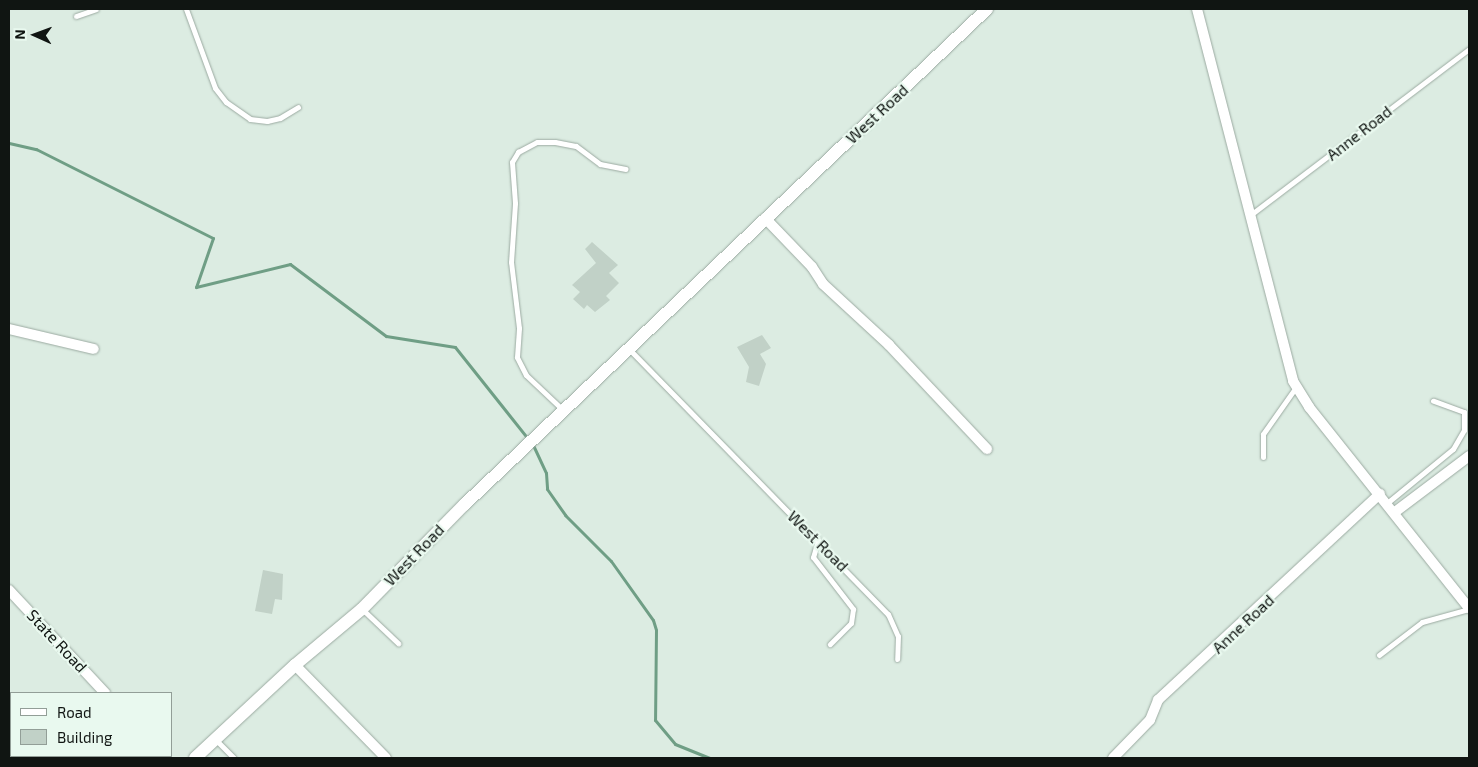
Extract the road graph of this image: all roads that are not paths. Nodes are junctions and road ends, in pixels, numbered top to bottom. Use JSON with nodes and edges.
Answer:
{"nodes":[{"id":1,"x":96,"y":9,"type":"edge"},
{"id":2,"x":186,"y":9,"type":"edge"},
{"id":3,"x":988,"y":9,"type":"edge"},
{"id":4,"x":1196,"y":9,"type":"edge"},
{"id":5,"x":76,"y":16,"type":"dead end"},
{"id":6,"x":1469,"y":49,"type":"edge"},
{"id":7,"x":298,"y":106,"type":"dead end"},
{"id":8,"x":626,"y":169,"type":"dead end"},
{"id":9,"x":1249,"y":216,"type":"junction"},
{"id":10,"x":765,"y":218,"type":"junction"},
{"id":11,"x":9,"y":329,"type":"edge"},
{"id":12,"x":94,"y":349,"type":"dead end"},
{"id":13,"x":629,"y":349,"type":"junction"},
{"id":14,"x":1296,"y":387,"type":"junction"},
{"id":15,"x":1433,"y":401,"type":"dead end"},
{"id":16,"x":564,"y":410,"type":"junction"},
{"id":17,"x":987,"y":449,"type":"dead end"},
{"id":18,"x":1469,"y":456,"type":"edge"},
{"id":19,"x":1263,"y":457,"type":"dead end"},
{"id":20,"x":1380,"y":494,"type":"junction"},
{"id":21,"x":1388,"y":503,"type":"junction"},
{"id":22,"x":1395,"y":512,"type":"junction"},
{"id":23,"x":818,"y":540,"type":"junction"},
{"id":24,"x":9,"y":590,"type":"edge"},
{"id":25,"x":1469,"y":608,"type":"edge"},
{"id":26,"x":362,"y":609,"type":"junction"},
{"id":27,"x":398,"y":643,"type":"dead end"},
{"id":28,"x":830,"y":644,"type":"dead end"},
{"id":29,"x":1379,"y":656,"type":"dead end"},
{"id":30,"x":897,"y":659,"type":"dead end"},
{"id":31,"x":295,"y":665,"type":"junction"},
{"id":32,"x":104,"y":692,"type":"edge"},
{"id":33,"x":216,"y":740,"type":"junction"},
{"id":34,"x":195,"y":758,"type":"edge"},
{"id":35,"x":234,"y":758,"type":"edge"},
{"id":36,"x":386,"y":758,"type":"edge"},
{"id":37,"x":1113,"y":758,"type":"edge"}],
"edges":[{"from":1,"to":5,"type":"lane"},
{"from":2,"to":7,"type":"lane"},
{"from":3,"to":10,"type":"street","name":"West Road"},
{"from":4,"to":9,"type":"street"},
{"from":6,"to":9,"type":"lane","name":"Anne Road"},
{"from":8,"to":16,"type":"lane"},
{"from":9,"to":14,"type":"street"},
{"from":10,"to":13,"type":"street","name":"West Road"},
{"from":10,"to":17,"type":"street"},
{"from":11,"to":12,"type":"street"},
{"from":13,"to":16,"type":"street","name":"West Road"},
{"from":13,"to":23,"type":"lane","name":"West Road"},
{"from":14,"to":19,"type":"lane"},
{"from":14,"to":20,"type":"street"},
{"from":15,"to":21,"type":"lane"},
{"from":16,"to":26,"type":"street","name":"West Road"},
{"from":18,"to":22,"type":"street"},
{"from":20,"to":21,"type":"street"},
{"from":20,"to":37,"type":"street","name":"Anne Road"},
{"from":21,"to":22,"type":"street"},
{"from":22,"to":25,"type":"street"},
{"from":23,"to":28,"type":"lane"},
{"from":23,"to":30,"type":"lane","name":"West Road"},
{"from":24,"to":32,"type":"street","name":"State Road"},
{"from":25,"to":29,"type":"lane"},
{"from":26,"to":27,"type":"lane"},
{"from":26,"to":31,"type":"street","name":"West Road"},
{"from":31,"to":33,"type":"street","name":"West Road"},
{"from":31,"to":36,"type":"street"},
{"from":33,"to":34,"type":"street","name":"West Road"},
{"from":33,"to":35,"type":"lane"}]}
